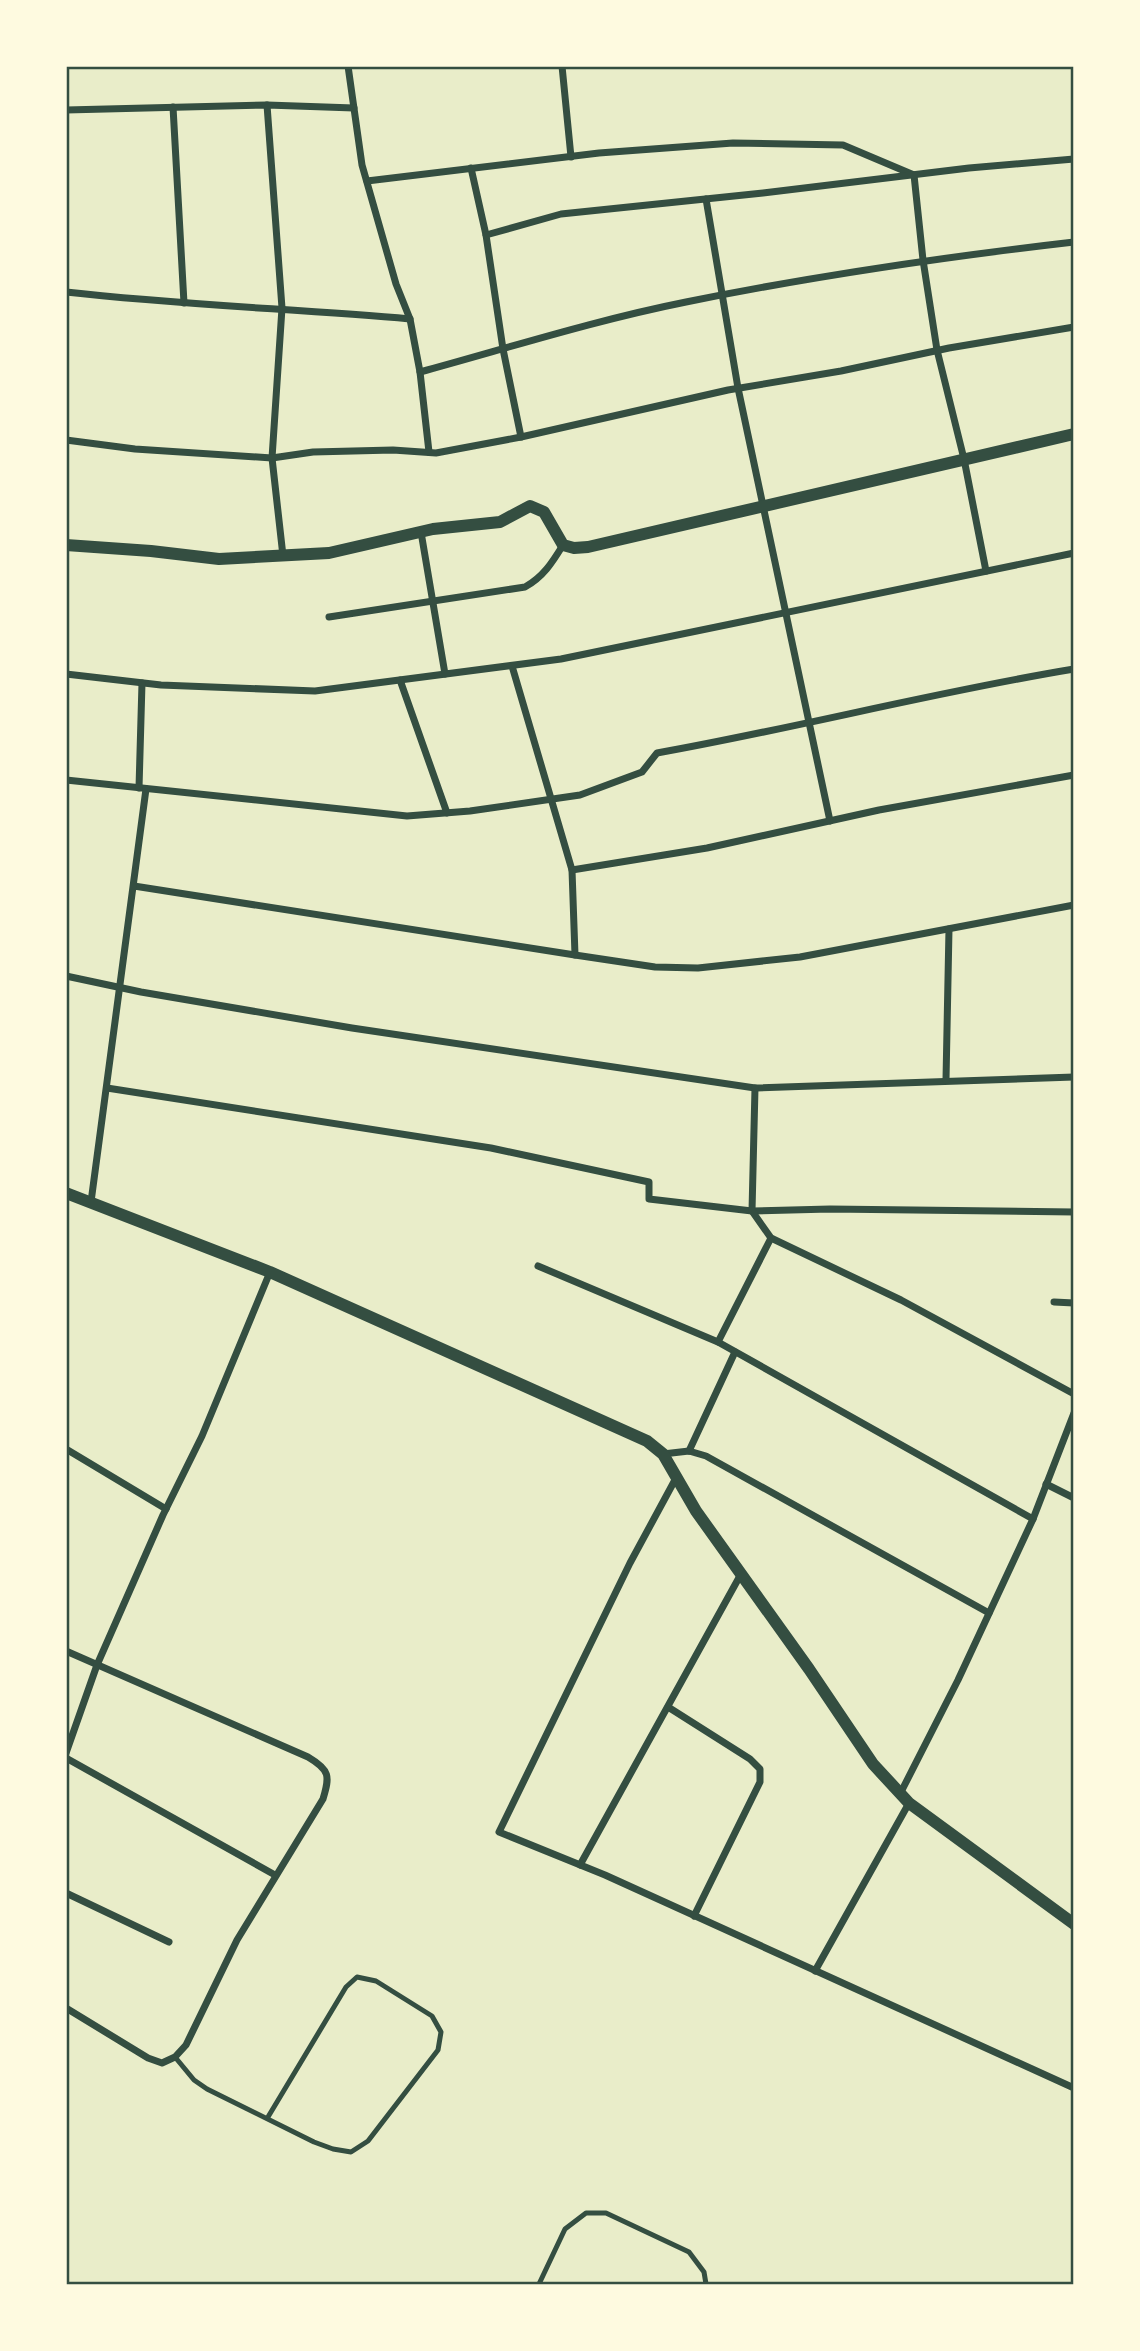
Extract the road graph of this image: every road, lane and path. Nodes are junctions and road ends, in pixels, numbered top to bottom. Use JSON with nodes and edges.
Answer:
{"nodes":[{"id":1,"x":348,"y":66,"type":"edge"},
{"id":2,"x":562,"y":66,"type":"edge"},
{"id":3,"x":267,"y":105,"type":"junction"},
{"id":4,"x":173,"y":107,"type":"junction"},
{"id":5,"x":354,"y":108,"type":"junction"},
{"id":6,"x":66,"y":110,"type":"edge"},
{"id":7,"x":571,"y":157,"type":"junction"},
{"id":8,"x":1073,"y":159,"type":"edge"},
{"id":9,"x":471,"y":168,"type":"junction"},
{"id":10,"x":914,"y":175,"type":"junction"},
{"id":11,"x":367,"y":181,"type":"junction"},
{"id":12,"x":706,"y":199,"type":"junction"},
{"id":13,"x":486,"y":236,"type":"junction"},
{"id":14,"x":1073,"y":242,"type":"edge"},
{"id":15,"x":923,"y":260,"type":"junction"},
{"id":16,"x":66,"y":292,"type":"edge"},
{"id":17,"x":721,"y":296,"type":"junction"},
{"id":18,"x":184,"y":303,"type":"junction"},
{"id":19,"x":282,"y":308,"type":"junction"},
{"id":20,"x":410,"y":319,"type":"junction"},
{"id":21,"x":1073,"y":327,"type":"edge"},
{"id":22,"x":503,"y":349,"type":"junction"},
{"id":23,"x":937,"y":350,"type":"junction"},
{"id":24,"x":420,"y":372,"type":"junction"},
{"id":25,"x":738,"y":388,"type":"junction"},
{"id":26,"x":1073,"y":434,"type":"edge"},
{"id":27,"x":521,"y":437,"type":"junction"},
{"id":28,"x":66,"y":440,"type":"edge"},
{"id":29,"x":429,"y":452,"type":"junction"},
{"id":30,"x":272,"y":458,"type":"junction"},
{"id":31,"x":964,"y":459,"type":"junction"},
{"id":32,"x":763,"y":505,"type":"junction"},
{"id":33,"x":421,"y":532,"type":"junction"},
{"id":34,"x":66,"y":545,"type":"edge"},
{"id":35,"x":563,"y":545,"type":"junction"},
{"id":36,"x":1073,"y":553,"type":"edge"},
{"id":37,"x":283,"y":556,"type":"junction"},
{"id":38,"x":986,"y":571,"type":"junction"},
{"id":39,"x":432,"y":600,"type":"junction"},
{"id":40,"x":787,"y":613,"type":"junction"},
{"id":41,"x":329,"y":617,"type":"dead end"},
{"id":42,"x":512,"y":666,"type":"junction"},
{"id":43,"x":1073,"y":669,"type":"edge"},
{"id":44,"x":66,"y":674,"type":"edge"},
{"id":45,"x":445,"y":674,"type":"junction"},
{"id":46,"x":400,"y":680,"type":"junction"},
{"id":47,"x":142,"y":682,"type":"junction"},
{"id":48,"x":807,"y":723,"type":"junction"},
{"id":49,"x":1073,"y":775,"type":"edge"},
{"id":50,"x":66,"y":780,"type":"edge"},
{"id":51,"x":142,"y":789,"type":"junction"},
{"id":52,"x":551,"y":799,"type":"junction"},
{"id":53,"x":447,"y":813,"type":"junction"},
{"id":54,"x":830,"y":821,"type":"junction"},
{"id":55,"x":572,"y":870,"type":"junction"},
{"id":56,"x":134,"y":886,"type":"junction"},
{"id":57,"x":1073,"y":905,"type":"edge"},
{"id":58,"x":949,"y":929,"type":"junction"},
{"id":59,"x":575,"y":955,"type":"junction"},
{"id":60,"x":66,"y":976,"type":"edge"},
{"id":61,"x":121,"y":988,"type":"junction"},
{"id":62,"x":1073,"y":1077,"type":"edge"},
{"id":63,"x":946,"y":1080,"type":"junction"},
{"id":64,"x":107,"y":1088,"type":"junction"},
{"id":65,"x":755,"y":1088,"type":"junction"},
{"id":66,"x":66,"y":1192,"type":"edge"},
{"id":67,"x":91,"y":1202,"type":"junction"},
{"id":68,"x":752,"y":1211,"type":"junction"},
{"id":69,"x":1073,"y":1212,"type":"edge"},
{"id":70,"x":771,"y":1238,"type":"junction"},
{"id":71,"x":538,"y":1266,"type":"dead end"},
{"id":72,"x":270,"y":1272,"type":"junction"},
{"id":73,"x":1054,"y":1301,"type":"dead end"},
{"id":74,"x":1073,"y":1303,"type":"edge"},
{"id":75,"x":718,"y":1342,"type":"junction"},
{"id":76,"x":735,"y":1352,"type":"junction"},
{"id":77,"x":1073,"y":1394,"type":"edge"},
{"id":78,"x":1073,"y":1413,"type":"edge"},
{"id":79,"x":66,"y":1449,"type":"edge"},
{"id":80,"x":689,"y":1451,"type":"junction"},
{"id":81,"x":663,"y":1454,"type":"junction"},
{"id":82,"x":677,"y":1477,"type":"junction"},
{"id":83,"x":1046,"y":1484,"type":"junction"},
{"id":84,"x":1073,"y":1498,"type":"edge"},
{"id":85,"x":166,"y":1509,"type":"junction"},
{"id":86,"x":1033,"y":1519,"type":"junction"},
{"id":87,"x":741,"y":1574,"type":"junction"},
{"id":88,"x":989,"y":1613,"type":"junction"},
{"id":89,"x":66,"y":1651,"type":"edge"},
{"id":90,"x":97,"y":1665,"type":"junction"},
{"id":91,"x":667,"y":1707,"type":"junction"},
{"id":92,"x":66,"y":1756,"type":"edge"},
{"id":93,"x":904,"y":1799,"type":"junction"},
{"id":94,"x":579,"y":1865,"type":"junction"},
{"id":95,"x":275,"y":1875,"type":"junction"},
{"id":96,"x":66,"y":1893,"type":"edge"},
{"id":97,"x":694,"y":1916,"type":"junction"},
{"id":98,"x":1073,"y":1924,"type":"edge"},
{"id":99,"x":169,"y":1942,"type":"dead end"},
{"id":100,"x":815,"y":1971,"type":"junction"},
{"id":101,"x":66,"y":2008,"type":"edge"},
{"id":102,"x":175,"y":2057,"type":"junction"},
{"id":103,"x":1073,"y":2088,"type":"edge"},
{"id":104,"x":268,"y":2118,"type":"junction"},
{"id":105,"x":539,"y":2284,"type":"edge"},
{"id":106,"x":706,"y":2284,"type":"edge"}],
"edges":[{"from":1,"to":5,"type":"street"},
{"from":2,"to":7,"type":"street"},
{"from":3,"to":4,"type":"street"},
{"from":3,"to":5,"type":"street"},
{"from":3,"to":19,"type":"street"},
{"from":4,"to":6,"type":"street"},
{"from":4,"to":18,"type":"street"},
{"from":5,"to":11,"type":"street"},
{"from":7,"to":9,"type":"street"},
{"from":7,"to":10,"type":"street"},
{"from":8,"to":10,"type":"street"},
{"from":9,"to":11,"type":"street"},
{"from":9,"to":13,"type":"street"},
{"from":10,"to":12,"type":"street"},
{"from":10,"to":15,"type":"street"},
{"from":11,"to":20,"type":"street"},
{"from":12,"to":13,"type":"street"},
{"from":12,"to":17,"type":"street"},
{"from":13,"to":22,"type":"street"},
{"from":14,"to":15,"type":"street"},
{"from":15,"to":17,"type":"street"},
{"from":15,"to":23,"type":"street"},
{"from":16,"to":18,"type":"street"},
{"from":17,"to":22,"type":"street"},
{"from":17,"to":25,"type":"street"},
{"from":18,"to":19,"type":"street"},
{"from":19,"to":20,"type":"street"},
{"from":19,"to":30,"type":"street"},
{"from":20,"to":24,"type":"street"},
{"from":21,"to":23,"type":"street"},
{"from":22,"to":24,"type":"street"},
{"from":22,"to":27,"type":"street"},
{"from":23,"to":25,"type":"street"},
{"from":23,"to":31,"type":"street"},
{"from":24,"to":29,"type":"street"},
{"from":25,"to":27,"type":"street"},
{"from":25,"to":32,"type":"street"},
{"from":26,"to":31,"type":"street"},
{"from":27,"to":29,"type":"street"},
{"from":28,"to":30,"type":"street"},
{"from":29,"to":30,"type":"street"},
{"from":30,"to":37,"type":"street"},
{"from":31,"to":32,"type":"street"},
{"from":31,"to":38,"type":"street"},
{"from":32,"to":35,"type":"street"},
{"from":32,"to":40,"type":"street"},
{"from":33,"to":35,"type":"street"},
{"from":33,"to":37,"type":"street"},
{"from":33,"to":39,"type":"street"},
{"from":34,"to":37,"type":"street"},
{"from":35,"to":39,"type":"street"},
{"from":36,"to":38,"type":"street"},
{"from":38,"to":40,"type":"street"},
{"from":39,"to":41,"type":"street"},
{"from":39,"to":45,"type":"street"},
{"from":40,"to":42,"type":"street"},
{"from":40,"to":48,"type":"street"},
{"from":42,"to":45,"type":"street"},
{"from":42,"to":52,"type":"street"},
{"from":43,"to":48,"type":"street"},
{"from":44,"to":47,"type":"street"},
{"from":45,"to":46,"type":"street"},
{"from":46,"to":47,"type":"street"},
{"from":46,"to":53,"type":"street"},
{"from":47,"to":51,"type":"street"},
{"from":48,"to":52,"type":"street"},
{"from":48,"to":54,"type":"street"},
{"from":49,"to":54,"type":"street"},
{"from":50,"to":51,"type":"street"},
{"from":51,"to":53,"type":"street"},
{"from":51,"to":56,"type":"street"},
{"from":52,"to":53,"type":"street"},
{"from":52,"to":55,"type":"street"},
{"from":54,"to":55,"type":"street"},
{"from":55,"to":59,"type":"street"},
{"from":56,"to":59,"type":"street"},
{"from":56,"to":61,"type":"street"},
{"from":57,"to":58,"type":"street"},
{"from":58,"to":59,"type":"street"},
{"from":58,"to":63,"type":"street"},
{"from":60,"to":61,"type":"street"},
{"from":61,"to":64,"type":"street"},
{"from":61,"to":65,"type":"street"},
{"from":62,"to":63,"type":"street"},
{"from":63,"to":65,"type":"street"},
{"from":64,"to":67,"type":"street"},
{"from":64,"to":68,"type":"street"},
{"from":65,"to":68,"type":"street"},
{"from":66,"to":67,"type":"street"},
{"from":67,"to":72,"type":"street"},
{"from":68,"to":69,"type":"street"},
{"from":68,"to":70,"type":"street"},
{"from":70,"to":75,"type":"street"},
{"from":70,"to":77,"type":"street"},
{"from":71,"to":75,"type":"street"},
{"from":72,"to":81,"type":"street"},
{"from":72,"to":85,"type":"street"},
{"from":73,"to":74,"type":"street"},
{"from":75,"to":76,"type":"street"},
{"from":76,"to":80,"type":"street"},
{"from":76,"to":86,"type":"street"},
{"from":78,"to":83,"type":"street"},
{"from":79,"to":85,"type":"street"},
{"from":80,"to":81,"type":"street"},
{"from":80,"to":88,"type":"street"},
{"from":81,"to":82,"type":"street"},
{"from":82,"to":87,"type":"street"},
{"from":82,"to":94,"type":"street"},
{"from":83,"to":84,"type":"street"},
{"from":83,"to":86,"type":"street"},
{"from":85,"to":90,"type":"street"},
{"from":86,"to":88,"type":"street"},
{"from":87,"to":91,"type":"street"},
{"from":87,"to":93,"type":"street"},
{"from":88,"to":93,"type":"street"},
{"from":89,"to":90,"type":"street"},
{"from":90,"to":92,"type":"street"},
{"from":90,"to":95,"type":"street"},
{"from":91,"to":94,"type":"street"},
{"from":91,"to":97,"type":"street"},
{"from":92,"to":95,"type":"street"},
{"from":93,"to":98,"type":"street"},
{"from":93,"to":100,"type":"street"},
{"from":94,"to":97,"type":"street"},
{"from":95,"to":102,"type":"street"},
{"from":96,"to":99,"type":"street"},
{"from":97,"to":100,"type":"street"},
{"from":100,"to":103,"type":"street"},
{"from":101,"to":102,"type":"street"},
{"from":102,"to":104,"type":"lane"},
{"from":104,"to":104,"type":"lane"},
{"from":105,"to":106,"type":"lane"}]}
